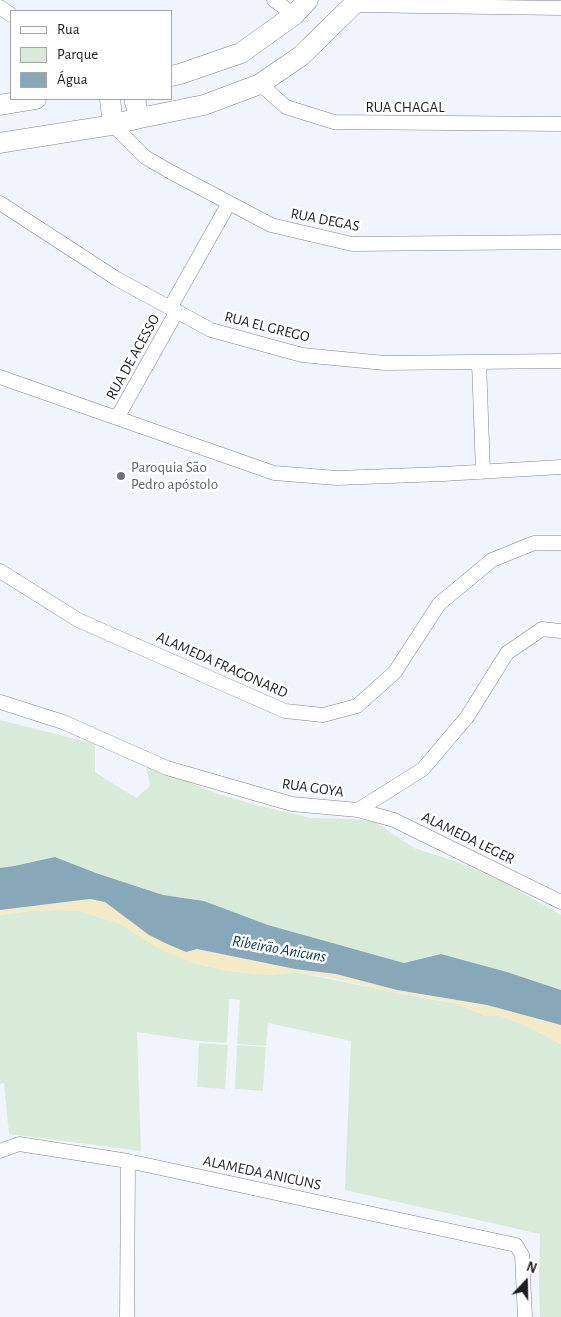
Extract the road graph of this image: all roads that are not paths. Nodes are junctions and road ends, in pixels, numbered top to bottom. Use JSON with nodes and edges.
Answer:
{"nodes":[{"id":1,"x":274,"y":0,"type":"edge"},
{"id":2,"x":354,"y":2,"type":"edge"},
{"id":3,"x":487,"y":3,"type":"edge"},
{"id":4,"x":301,"y":7,"type":"edge"},
{"id":5,"x":561,"y":8,"type":"edge"},
{"id":6,"x":174,"y":76,"type":"edge"},
{"id":7,"x":260,"y":84,"type":"junction"},
{"id":8,"x":30,"y":100,"type":"edge"},
{"id":9,"x":110,"y":100,"type":"edge"},
{"id":10,"x":0,"y":105,"type":"edge"},
{"id":11,"x":138,"y":108,"type":"edge"},
{"id":12,"x":561,"y":124,"type":"edge"},
{"id":13,"x":113,"y":125,"type":"junction"},
{"id":14,"x":0,"y":143,"type":"edge"},
{"id":15,"x":0,"y":203,"type":"edge"},
{"id":16,"x":230,"y":203,"type":"junction"},
{"id":17,"x":561,"y":242,"type":"edge"},
{"id":18,"x":174,"y":310,"type":"junction"},
{"id":19,"x":561,"y":361,"type":"edge"},
{"id":20,"x":480,"y":362,"type":"junction"},
{"id":21,"x":0,"y":377,"type":"edge"},
{"id":22,"x":117,"y":418,"type":"junction"},
{"id":23,"x":561,"y":467,"type":"edge"},
{"id":24,"x":483,"y":472,"type":"junction"},
{"id":25,"x":561,"y":544,"type":"edge"},
{"id":26,"x":0,"y":571,"type":"edge"},
{"id":27,"x":561,"y":631,"type":"edge"},
{"id":28,"x":0,"y":702,"type":"edge"},
{"id":29,"x":358,"y":810,"type":"junction"},
{"id":30,"x":561,"y":902,"type":"edge"},
{"id":31,"x":0,"y":1151,"type":"edge"},
{"id":32,"x":128,"y":1161,"type":"junction"},
{"id":33,"x":127,"y":1317,"type":"edge"},
{"id":34,"x":526,"y":1317,"type":"edge"}],
"edges":[{"from":1,"to":4,"type":"street"},
{"from":2,"to":3,"type":"street"},
{"from":2,"to":7,"type":"street"},
{"from":3,"to":5,"type":"street"},
{"from":4,"to":6,"type":"street"},
{"from":7,"to":11,"type":"street"},
{"from":7,"to":12,"type":"street","name":"RUA CHAGAL"},
{"from":8,"to":10,"type":"street"},
{"from":9,"to":13,"type":"street"},
{"from":11,"to":13,"type":"street"},
{"from":13,"to":14,"type":"street"},
{"from":13,"to":16,"type":"street","name":"RUA DEGAS"},
{"from":15,"to":18,"type":"street","name":"RUA EL GREGO"},
{"from":16,"to":17,"type":"street","name":"RUA DEGAS"},
{"from":16,"to":18,"type":"street","name":"RUA DE ACESSO"},
{"from":18,"to":20,"type":"street","name":"RUA EL GREGO"},
{"from":18,"to":22,"type":"street","name":"RUA DE ACESSO"},
{"from":19,"to":20,"type":"street","name":"RUA EL GREGO"},
{"from":20,"to":24,"type":"street"},
{"from":21,"to":22,"type":"street"},
{"from":22,"to":24,"type":"street"},
{"from":23,"to":24,"type":"street"},
{"from":25,"to":26,"type":"street","name":"ALAMEDA FRAGONARD"},
{"from":27,"to":29,"type":"street","name":"RUA GOYA"},
{"from":28,"to":29,"type":"street","name":"RUA GOYA"},
{"from":29,"to":30,"type":"street","name":"ALAMEDA LEGER"},
{"from":31,"to":32,"type":"street","name":"ALAMEDA ANICUNS"},
{"from":32,"to":33,"type":"street"},
{"from":32,"to":34,"type":"street","name":"ALAMEDA ANICUNS"}]}
